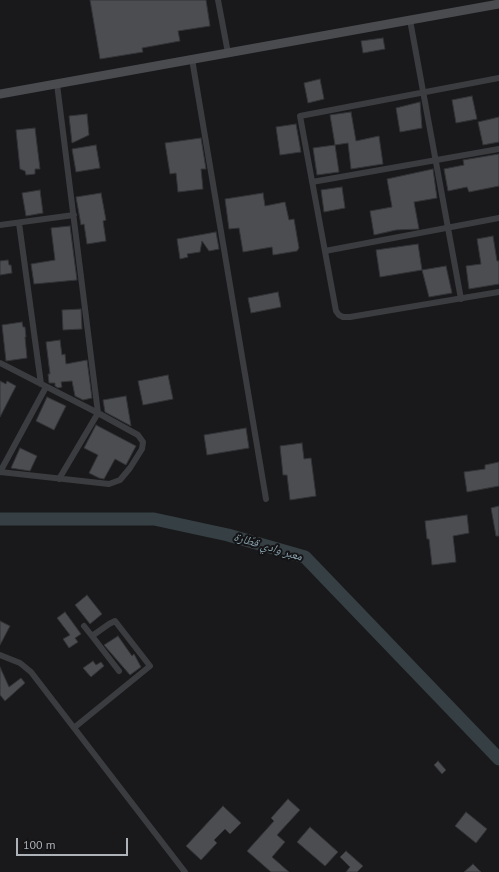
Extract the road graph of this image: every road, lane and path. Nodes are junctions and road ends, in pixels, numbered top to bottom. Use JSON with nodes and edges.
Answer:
{"nodes":[{"id":1,"x":218,"y":0,"type":"edge"},
{"id":2,"x":499,"y":4,"type":"edge"},
{"id":3,"x":410,"y":20,"type":"junction"},
{"id":4,"x":228,"y":53,"type":"junction"},
{"id":5,"x":192,"y":59,"type":"junction"},
{"id":6,"x":499,"y":78,"type":"edge"},
{"id":7,"x":57,"y":84,"type":"junction"},
{"id":8,"x":423,"y":93,"type":"junction"},
{"id":9,"x":0,"y":94,"type":"edge"},
{"id":10,"x":499,"y":149,"type":"edge"},
{"id":11,"x":435,"y":160,"type":"junction"},
{"id":12,"x":312,"y":182,"type":"junction"},
{"id":13,"x":74,"y":215,"type":"junction"},
{"id":14,"x":499,"y":218,"type":"edge"},
{"id":15,"x":19,"y":223,"type":"junction"},
{"id":16,"x":0,"y":226,"type":"edge"},
{"id":17,"x":448,"y":228,"type":"junction"},
{"id":18,"x":325,"y":251,"type":"junction"},
{"id":19,"x":499,"y":292,"type":"edge"},
{"id":20,"x":461,"y":299,"type":"junction"},
{"id":21,"x":0,"y":363,"type":"edge"},
{"id":22,"x":44,"y":385,"type":"junction"},
{"id":23,"x":98,"y":413,"type":"junction"},
{"id":24,"x":0,"y":472,"type":"edge"},
{"id":25,"x":59,"y":479,"type":"junction"},
{"id":26,"x":266,"y":499,"type":"dead end"},
{"id":27,"x":84,"y":626,"type":"dead end"},
{"id":28,"x":92,"y":636,"type":"junction"},
{"id":29,"x":0,"y":655,"type":"edge"},
{"id":30,"x":119,"y":671,"type":"dead end"},
{"id":31,"x":75,"y":727,"type":"junction"},
{"id":32,"x":185,"y":872,"type":"edge"}],
"edges":[{"from":1,"to":4,"type":"street"},
{"from":2,"to":3,"type":"street"},
{"from":3,"to":4,"type":"street"},
{"from":3,"to":8,"type":"street"},
{"from":4,"to":5,"type":"street"},
{"from":5,"to":7,"type":"street"},
{"from":5,"to":26,"type":"street"},
{"from":6,"to":8,"type":"street"},
{"from":7,"to":9,"type":"street"},
{"from":7,"to":13,"type":"street"},
{"from":8,"to":11,"type":"street"},
{"from":8,"to":12,"type":"street"},
{"from":10,"to":11,"type":"street"},
{"from":11,"to":12,"type":"street"},
{"from":11,"to":17,"type":"street"},
{"from":12,"to":18,"type":"street"},
{"from":13,"to":15,"type":"street"},
{"from":13,"to":23,"type":"street"},
{"from":14,"to":17,"type":"street"},
{"from":15,"to":16,"type":"street"},
{"from":15,"to":22,"type":"street"},
{"from":17,"to":18,"type":"street"},
{"from":17,"to":20,"type":"street"},
{"from":18,"to":20,"type":"street"},
{"from":19,"to":20,"type":"street"},
{"from":21,"to":22,"type":"street"},
{"from":22,"to":23,"type":"street"},
{"from":22,"to":24,"type":"street"},
{"from":23,"to":25,"type":"street"},
{"from":23,"to":25,"type":"street"},
{"from":24,"to":25,"type":"street"},
{"from":27,"to":28,"type":"street"},
{"from":28,"to":30,"type":"street"},
{"from":28,"to":31,"type":"street"},
{"from":29,"to":31,"type":"street"},
{"from":31,"to":32,"type":"street"}]}
